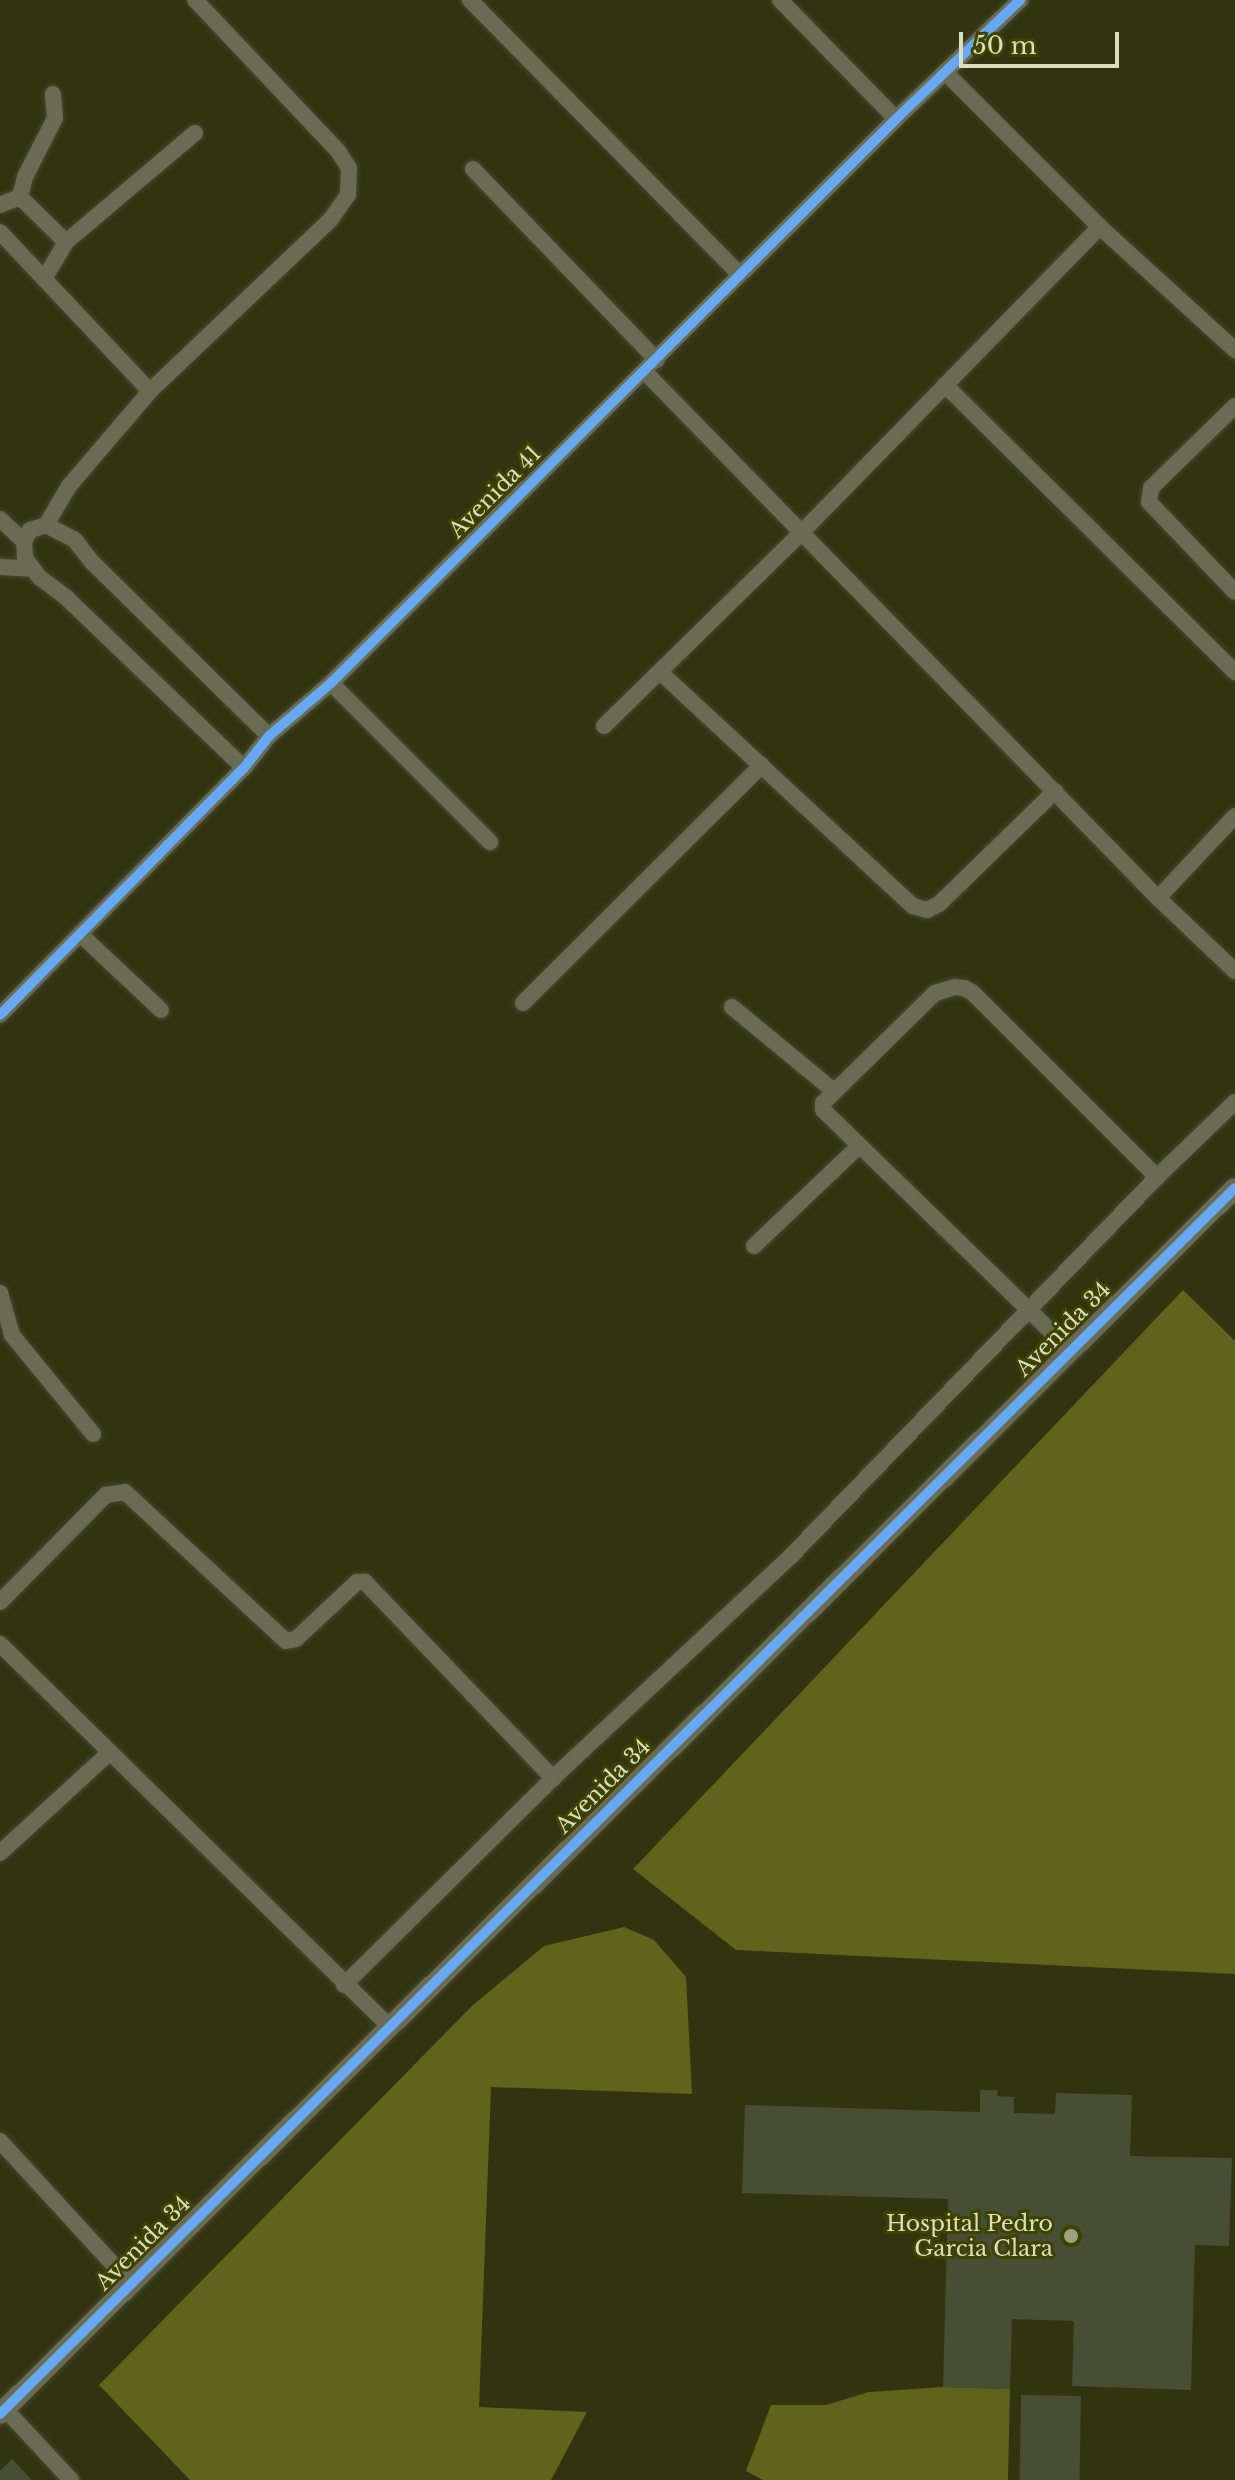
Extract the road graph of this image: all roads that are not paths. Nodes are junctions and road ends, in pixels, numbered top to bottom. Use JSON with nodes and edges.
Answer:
{"nodes":[{"id":1,"x":195,"y":0,"type":"edge"},
{"id":2,"x":470,"y":0,"type":"edge"},
{"id":3,"x":780,"y":0,"type":"edge"},
{"id":4,"x":1020,"y":0,"type":"edge"},
{"id":5,"x":945,"y":72,"type":"junction"},
{"id":6,"x":53,"y":94,"type":"dead end"},
{"id":7,"x":896,"y":119,"type":"junction"},
{"id":8,"x":195,"y":133,"type":"dead end"},
{"id":9,"x":473,"y":169,"type":"dead end"},
{"id":10,"x":20,"y":197,"type":"junction"},
{"id":11,"x":0,"y":205,"type":"edge"},
{"id":12,"x":1100,"y":227,"type":"junction"},
{"id":13,"x":0,"y":232,"type":"edge"},
{"id":14,"x":66,"y":242,"type":"junction"},
{"id":15,"x":740,"y":275,"type":"junction"},
{"id":16,"x":44,"y":279,"type":"junction"},
{"id":17,"x":1235,"y":350,"type":"edge"},
{"id":18,"x":657,"y":360,"type":"junction"},
{"id":19,"x":645,"y":372,"type":"junction"},
{"id":20,"x":945,"y":385,"type":"junction"},
{"id":21,"x":150,"y":391,"type":"junction"},
{"id":22,"x":1235,"y":406,"type":"edge"},
{"id":23,"x":0,"y":519,"type":"edge"},
{"id":24,"x":46,"y":525,"type":"junction"},
{"id":25,"x":803,"y":531,"type":"junction"},
{"id":26,"x":24,"y":541,"type":"junction"},
{"id":27,"x":0,"y":567,"type":"edge"},
{"id":28,"x":33,"y":569,"type":"junction"},
{"id":29,"x":1235,"y":592,"type":"edge"},
{"id":30,"x":660,"y":672,"type":"junction"},
{"id":31,"x":1235,"y":672,"type":"edge"},
{"id":32,"x":331,"y":683,"type":"junction"},
{"id":33,"x":604,"y":726,"type":"dead end"},
{"id":34,"x":269,"y":736,"type":"junction"},
{"id":35,"x":762,"y":765,"type":"junction"},
{"id":36,"x":244,"y":768,"type":"junction"},
{"id":37,"x":1055,"y":791,"type":"junction"},
{"id":38,"x":1235,"y":816,"type":"edge"},
{"id":39,"x":490,"y":842,"type":"dead end"},
{"id":40,"x":1158,"y":898,"type":"junction"},
{"id":41,"x":80,"y":934,"type":"junction"},
{"id":42,"x":1235,"y":971,"type":"edge"},
{"id":43,"x":523,"y":1003,"type":"dead end"},
{"id":44,"x":3,"y":1006,"type":"edge"},
{"id":45,"x":732,"y":1007,"type":"dead end"},
{"id":46,"x":161,"y":1010,"type":"dead end"},
{"id":47,"x":834,"y":1091,"type":"junction"},
{"id":48,"x":1235,"y":1102,"type":"edge"},
{"id":49,"x":859,"y":1146,"type":"junction"},
{"id":50,"x":1157,"y":1177,"type":"junction"},
{"id":51,"x":1235,"y":1188,"type":"edge"},
{"id":52,"x":754,"y":1246,"type":"dead end"},
{"id":53,"x":0,"y":1293,"type":"edge"},
{"id":54,"x":1028,"y":1310,"type":"junction"},
{"id":55,"x":1070,"y":1350,"type":"junction"},
{"id":56,"x":93,"y":1434,"type":"dead end"},
{"id":57,"x":0,"y":1602,"type":"edge"},
{"id":58,"x":0,"y":1644,"type":"edge"},
{"id":59,"x":108,"y":1754,"type":"junction"},
{"id":60,"x":553,"y":1778,"type":"junction"},
{"id":61,"x":0,"y":1853,"type":"edge"},
{"id":62,"x":344,"y":1985,"type":"junction"},
{"id":63,"x":389,"y":2026,"type":"junction"},
{"id":64,"x":0,"y":2141,"type":"edge"},
{"id":65,"x":131,"y":2284,"type":"junction"},
{"id":66,"x":2,"y":2412,"type":"edge"},
{"id":67,"x":71,"y":2480,"type":"edge"}],
"edges":[{"from":1,"to":21,"type":"street"},
{"from":2,"to":15,"type":"street"},
{"from":3,"to":7,"type":"street"},
{"from":4,"to":5,"type":"street","name":"Avenida 41"},
{"from":5,"to":7,"type":"street","name":"Avenida 41"},
{"from":5,"to":12,"type":"street"},
{"from":6,"to":10,"type":"street"},
{"from":7,"to":15,"type":"street","name":"Avenida 41"},
{"from":8,"to":14,"type":"street"},
{"from":9,"to":18,"type":"street"},
{"from":10,"to":11,"type":"street"},
{"from":10,"to":14,"type":"street"},
{"from":12,"to":17,"type":"street"},
{"from":12,"to":20,"type":"street"},
{"from":13,"to":16,"type":"street"},
{"from":14,"to":16,"type":"street"},
{"from":15,"to":18,"type":"street","name":"Avenida 41"},
{"from":16,"to":21,"type":"street"},
{"from":18,"to":19,"type":"street","name":"Avenida 41"},
{"from":19,"to":25,"type":"street"},
{"from":19,"to":32,"type":"street","name":"Avenida 41"},
{"from":20,"to":25,"type":"street"},
{"from":20,"to":31,"type":"street"},
{"from":21,"to":24,"type":"street"},
{"from":22,"to":29,"type":"street"},
{"from":23,"to":26,"type":"street"},
{"from":24,"to":26,"type":"street"},
{"from":24,"to":34,"type":"street"},
{"from":25,"to":30,"type":"street"},
{"from":25,"to":37,"type":"street"},
{"from":26,"to":28,"type":"street"},
{"from":27,"to":28,"type":"street"},
{"from":28,"to":36,"type":"street"},
{"from":30,"to":33,"type":"street"},
{"from":30,"to":35,"type":"street"},
{"from":32,"to":34,"type":"street","name":"Avenida 41"},
{"from":32,"to":39,"type":"street"},
{"from":34,"to":36,"type":"street","name":"Avenida 41"},
{"from":35,"to":37,"type":"street"},
{"from":35,"to":43,"type":"street"},
{"from":36,"to":41,"type":"street","name":"Avenida 41"},
{"from":37,"to":40,"type":"street"},
{"from":38,"to":40,"type":"street"},
{"from":40,"to":42,"type":"street"},
{"from":41,"to":44,"type":"street","name":"Avenida 41"},
{"from":41,"to":46,"type":"street"},
{"from":45,"to":47,"type":"street"},
{"from":47,"to":49,"type":"street"},
{"from":47,"to":50,"type":"street"},
{"from":48,"to":50,"type":"street"},
{"from":49,"to":52,"type":"street"},
{"from":49,"to":54,"type":"street"},
{"from":50,"to":54,"type":"street"},
{"from":51,"to":55,"type":"street","name":"Avenida 34"},
{"from":53,"to":56,"type":"street"},
{"from":54,"to":55,"type":"street"},
{"from":54,"to":60,"type":"street"},
{"from":55,"to":63,"type":"street","name":"Avenida 34"},
{"from":57,"to":60,"type":"street"},
{"from":58,"to":59,"type":"street"},
{"from":59,"to":61,"type":"street"},
{"from":59,"to":62,"type":"street"},
{"from":60,"to":62,"type":"street"},
{"from":62,"to":63,"type":"street"},
{"from":63,"to":65,"type":"street","name":"Avenida 34"},
{"from":64,"to":65,"type":"street"},
{"from":65,"to":66,"type":"street","name":"Avenida 34"},
{"from":66,"to":67,"type":"street"}]}
